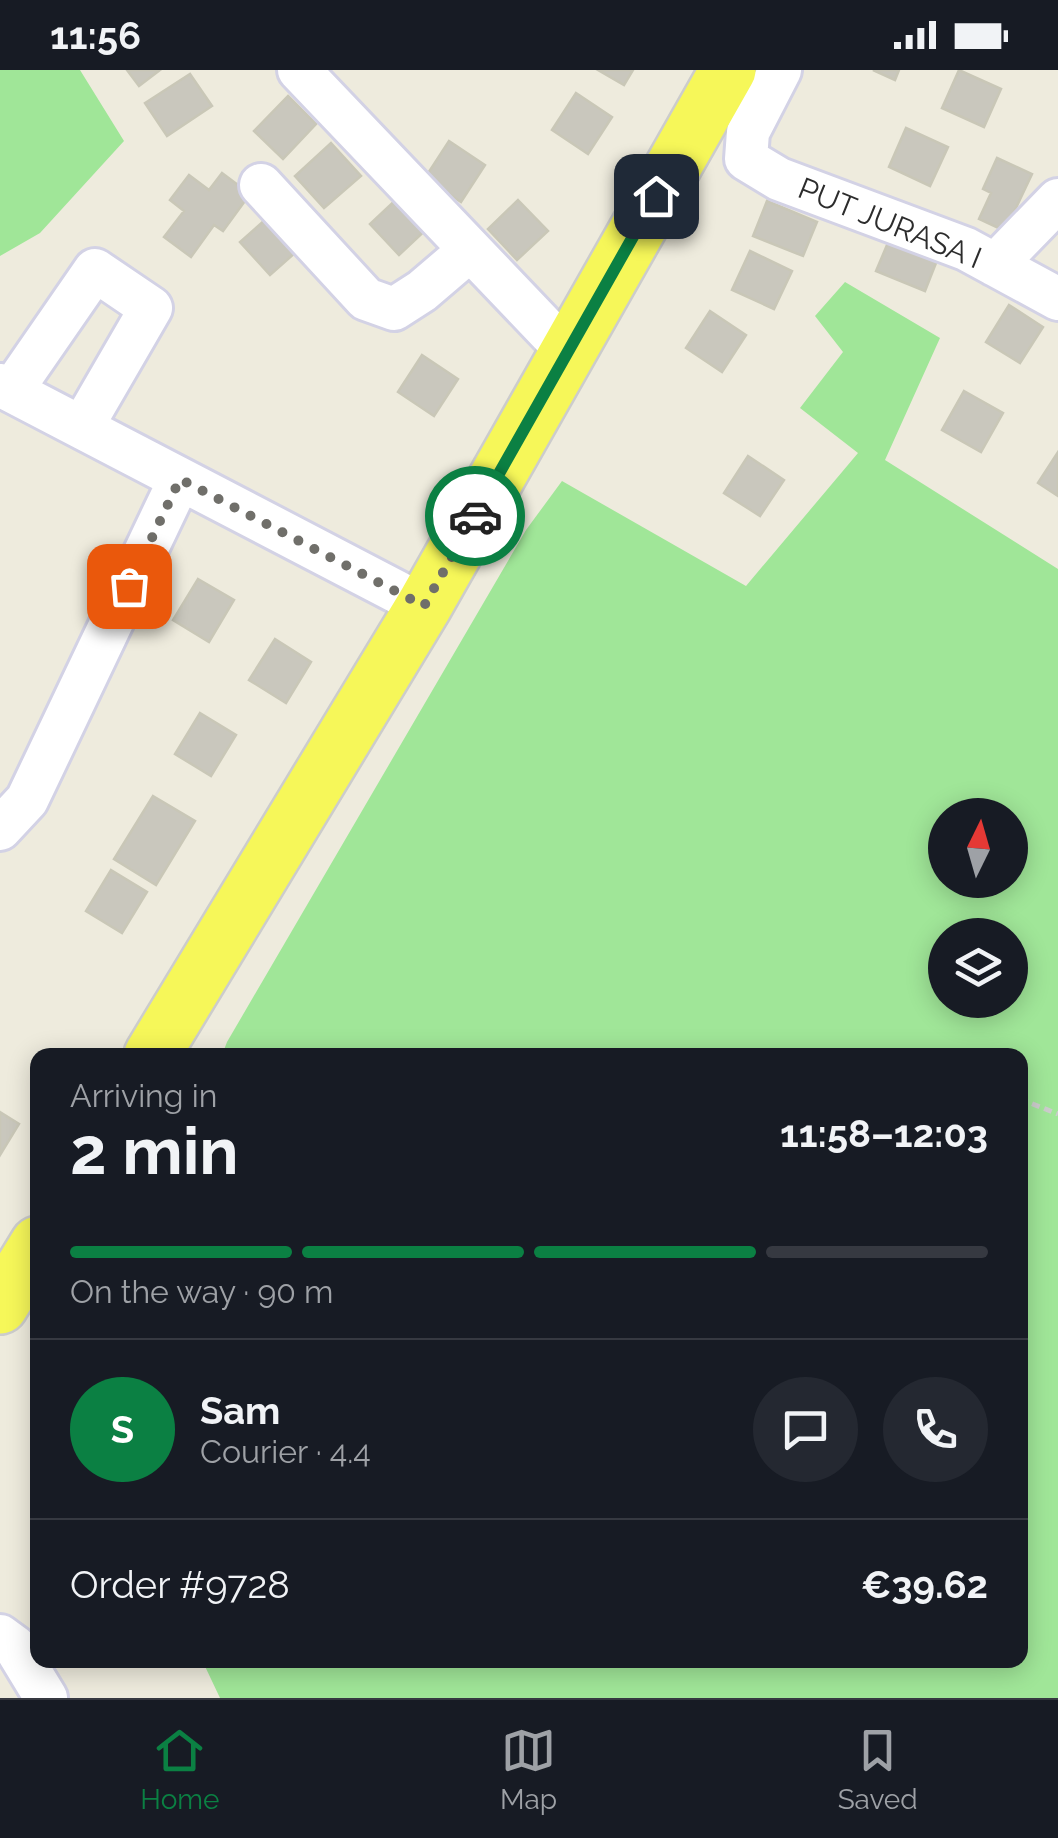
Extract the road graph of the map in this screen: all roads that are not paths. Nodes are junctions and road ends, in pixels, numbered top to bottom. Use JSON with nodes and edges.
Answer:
{"nodes":[{"id":1,"x":298,"y":70,"type":"edge"},
{"id":2,"x":728,"y":70,"type":"edge"},
{"id":3,"x":780,"y":70,"type":"edge"},
{"id":4,"x":261,"y":185,"type":"dead end"},
{"id":5,"x":1058,"y":200,"type":"edge"},
{"id":6,"x":470,"y":250,"type":"junction"},
{"id":7,"x":995,"y":265,"type":"junction"},
{"id":8,"x":1058,"y":299,"type":"edge"},
{"id":9,"x":568,"y":352,"type":"junction"},
{"id":10,"x":6,"y":387,"type":"edge"},
{"id":11,"x":82,"y":427,"type":"junction"},
{"id":12,"x":180,"y":479,"type":"junction"},
{"id":13,"x":424,"y":606,"type":"junction"},
{"id":14,"x":0,"y":830,"type":"edge"},
{"id":15,"x":156,"y":1048,"type":"edge"},
{"id":16,"x":30,"y":1257,"type":"edge"},
{"id":17,"x":0,"y":1306,"type":"edge"},
{"id":18,"x":0,"y":1636,"type":"edge"},
{"id":19,"x":46,"y":1698,"type":"edge"}],
"edges":[{"from":1,"to":6,"type":"street"},
{"from":2,"to":9,"type":"main road"},
{"from":3,"to":7,"type":"street","name":"PUT JURASA I"},
{"from":4,"to":6,"type":"street"},
{"from":5,"to":7,"type":"street"},
{"from":6,"to":9,"type":"street"},
{"from":7,"to":8,"type":"street","name":"PUT JURASA I"},
{"from":9,"to":13,"type":"main road"},
{"from":10,"to":11,"type":"street"},
{"from":10,"to":11,"type":"street"},
{"from":11,"to":12,"type":"street"},
{"from":12,"to":13,"type":"street"},
{"from":12,"to":14,"type":"street"},
{"from":13,"to":15,"type":"main road"},
{"from":16,"to":17,"type":"main road"},
{"from":18,"to":19,"type":"street"}]}
